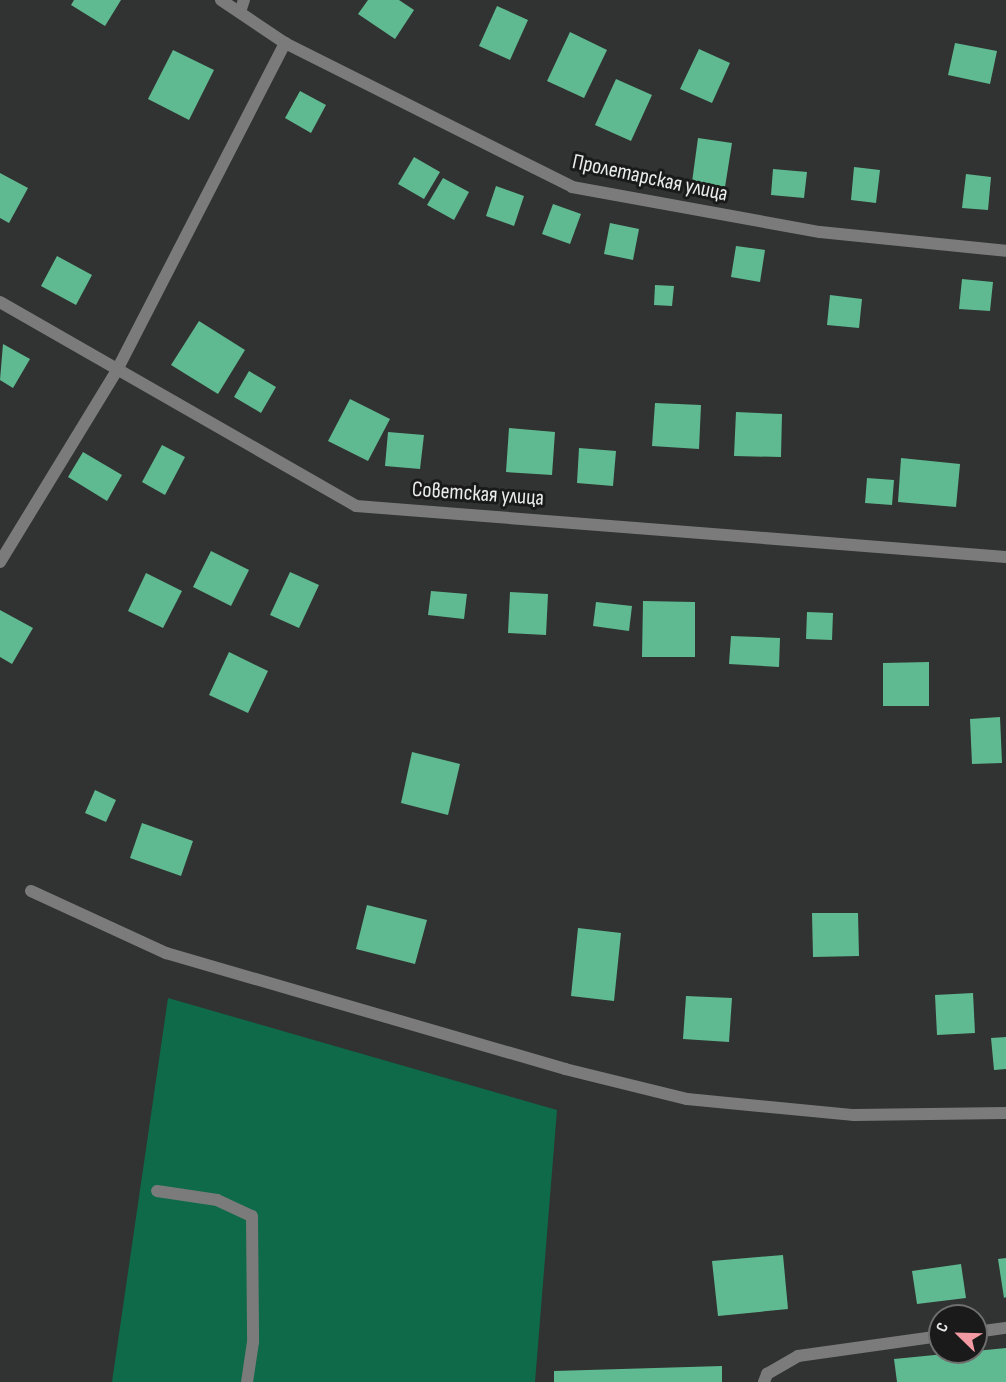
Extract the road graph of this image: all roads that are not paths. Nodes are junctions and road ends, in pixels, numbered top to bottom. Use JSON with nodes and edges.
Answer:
{"nodes":[{"id":1,"x":221,"y":0,"type":"edge"},
{"id":2,"x":244,"y":0,"type":"edge"},
{"id":3,"x":240,"y":12,"type":"junction"},
{"id":4,"x":285,"y":43,"type":"junction"},
{"id":5,"x":1006,"y":251,"type":"edge"},
{"id":6,"x":0,"y":302,"type":"edge"},
{"id":7,"x":117,"y":370,"type":"junction"},
{"id":8,"x":1006,"y":556,"type":"edge"},
{"id":9,"x":0,"y":562,"type":"edge"},
{"id":10,"x":32,"y":891,"type":"dead end"},
{"id":11,"x":1006,"y":1113,"type":"edge"},
{"id":12,"x":157,"y":1191,"type":"dead end"},
{"id":13,"x":1006,"y":1328,"type":"edge"},
{"id":14,"x":988,"y":1330,"type":"edge"},
{"id":15,"x":928,"y":1338,"type":"edge"},
{"id":16,"x":247,"y":1382,"type":"edge"},
{"id":17,"x":764,"y":1382,"type":"edge"}],
"edges":[{"from":1,"to":3,"type":"street","name":"Пролетарская улица"},
{"from":2,"to":3,"type":"street"},
{"from":3,"to":4,"type":"street","name":"Пролетарская улица"},
{"from":4,"to":5,"type":"street","name":"Пролетарская улица"},
{"from":4,"to":7,"type":"street"},
{"from":6,"to":7,"type":"street","name":"Советская улица"},
{"from":7,"to":8,"type":"street","name":"Советская улица"},
{"from":7,"to":9,"type":"street"},
{"from":10,"to":11,"type":"street"},
{"from":12,"to":16,"type":"street"},
{"from":13,"to":14,"type":"street"},
{"from":15,"to":17,"type":"street"}]}
